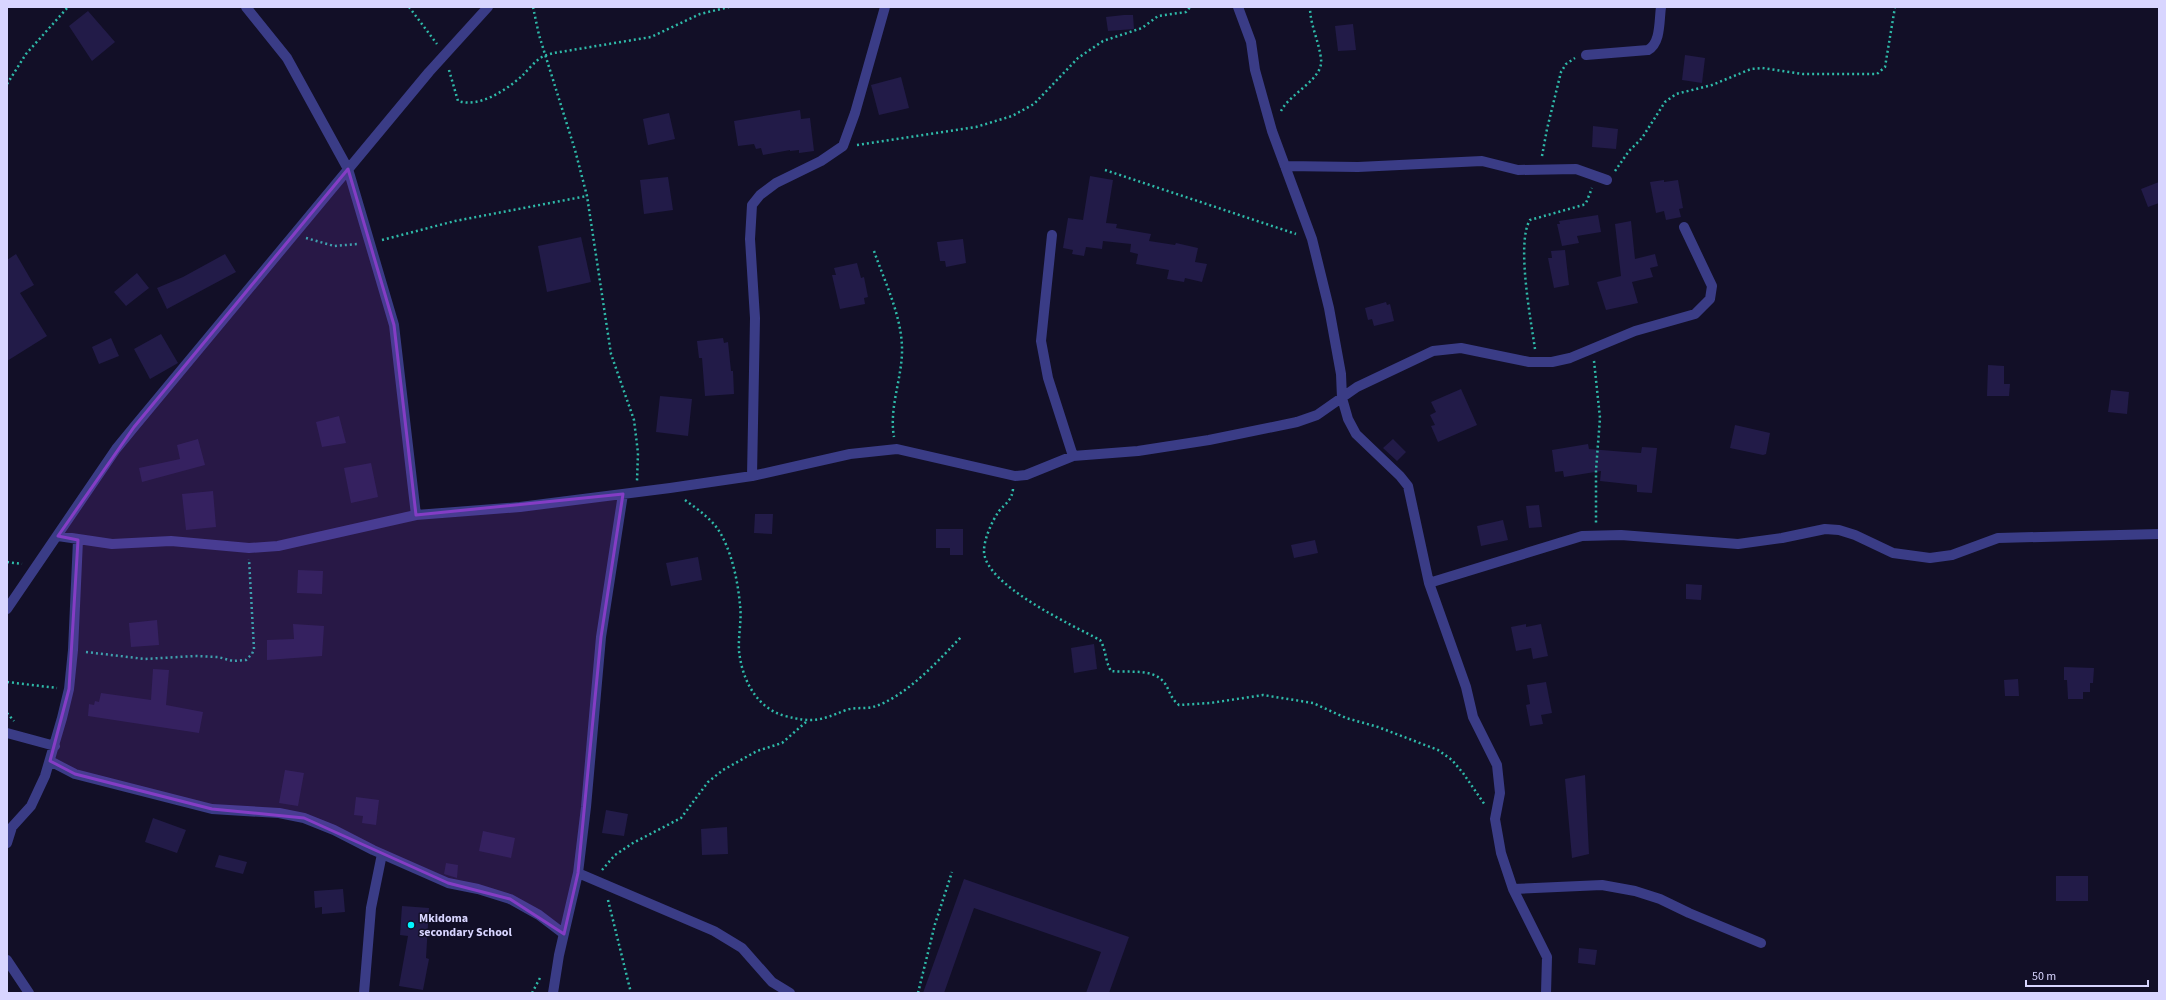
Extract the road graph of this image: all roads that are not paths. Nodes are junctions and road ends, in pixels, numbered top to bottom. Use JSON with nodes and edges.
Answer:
{"nodes":[{"id":1,"x":246,"y":7,"type":"edge"},
{"id":2,"x":488,"y":7,"type":"edge"},
{"id":3,"x":885,"y":7,"type":"edge"},
{"id":4,"x":1238,"y":7,"type":"edge"},
{"id":5,"x":1661,"y":7,"type":"edge"},
{"id":6,"x":1586,"y":55,"type":"road end"},
{"id":7,"x":1285,"y":166,"type":"junction"},
{"id":8,"x":348,"y":168,"type":"junction"},
{"id":9,"x":1607,"y":180,"type":"road end"},
{"id":10,"x":1684,"y":227,"type":"dead end"},
{"id":11,"x":1052,"y":235,"type":"dead end"},
{"id":12,"x":1342,"y":398,"type":"junction"},
{"id":13,"x":1072,"y":456,"type":"junction"},
{"id":14,"x":752,"y":476,"type":"junction"},
{"id":15,"x":623,"y":494,"type":"junction"},
{"id":16,"x":416,"y":515,"type":"junction"},
{"id":17,"x":2159,"y":534,"type":"edge"},
{"id":18,"x":58,"y":536,"type":"junction"},
{"id":19,"x":78,"y":540,"type":"junction"},
{"id":20,"x":1430,"y":583,"type":"junction"},
{"id":21,"x":7,"y":608,"type":"edge"},
{"id":22,"x":7,"y":734,"type":"edge"},
{"id":23,"x":55,"y":746,"type":"junction"},
{"id":24,"x":50,"y":761,"type":"junction"},
{"id":25,"x":7,"y":843,"type":"edge"},
{"id":26,"x":382,"y":854,"type":"junction"},
{"id":27,"x":578,"y":873,"type":"junction"},
{"id":28,"x":1513,"y":889,"type":"junction"},
{"id":29,"x":564,"y":934,"type":"junction"},
{"id":30,"x":1761,"y":943,"type":"dead end"},
{"id":31,"x":7,"y":960,"type":"edge"},
{"id":32,"x":29,"y":993,"type":"edge"},
{"id":33,"x":364,"y":993,"type":"edge"},
{"id":34,"x":553,"y":993,"type":"edge"},
{"id":35,"x":790,"y":993,"type":"edge"},
{"id":36,"x":1546,"y":993,"type":"edge"}],
"edges":[{"from":1,"to":8,"type":"street"},
{"from":2,"to":8,"type":"street"},
{"from":3,"to":14,"type":"street"},
{"from":4,"to":7,"type":"street"},
{"from":5,"to":6,"type":"street"},
{"from":7,"to":9,"type":"street"},
{"from":7,"to":12,"type":"street"},
{"from":8,"to":16,"type":"street"},
{"from":8,"to":18,"type":"street"},
{"from":10,"to":12,"type":"street"},
{"from":11,"to":13,"type":"street"},
{"from":12,"to":13,"type":"street"},
{"from":12,"to":20,"type":"street"},
{"from":13,"to":14,"type":"street"},
{"from":14,"to":15,"type":"street"},
{"from":15,"to":16,"type":"street"},
{"from":15,"to":27,"type":"street"},
{"from":16,"to":19,"type":"street"},
{"from":17,"to":20,"type":"street"},
{"from":18,"to":19,"type":"street"},
{"from":18,"to":21,"type":"street"},
{"from":19,"to":23,"type":"street"},
{"from":20,"to":28,"type":"street"},
{"from":22,"to":23,"type":"street"},
{"from":23,"to":24,"type":"street"},
{"from":24,"to":25,"type":"street"},
{"from":24,"to":26,"type":"street"},
{"from":26,"to":29,"type":"street"},
{"from":26,"to":33,"type":"street"},
{"from":27,"to":29,"type":"street"},
{"from":27,"to":35,"type":"street"},
{"from":28,"to":30,"type":"street"},
{"from":28,"to":36,"type":"street"},
{"from":29,"to":34,"type":"street"},
{"from":31,"to":32,"type":"street"}]}
